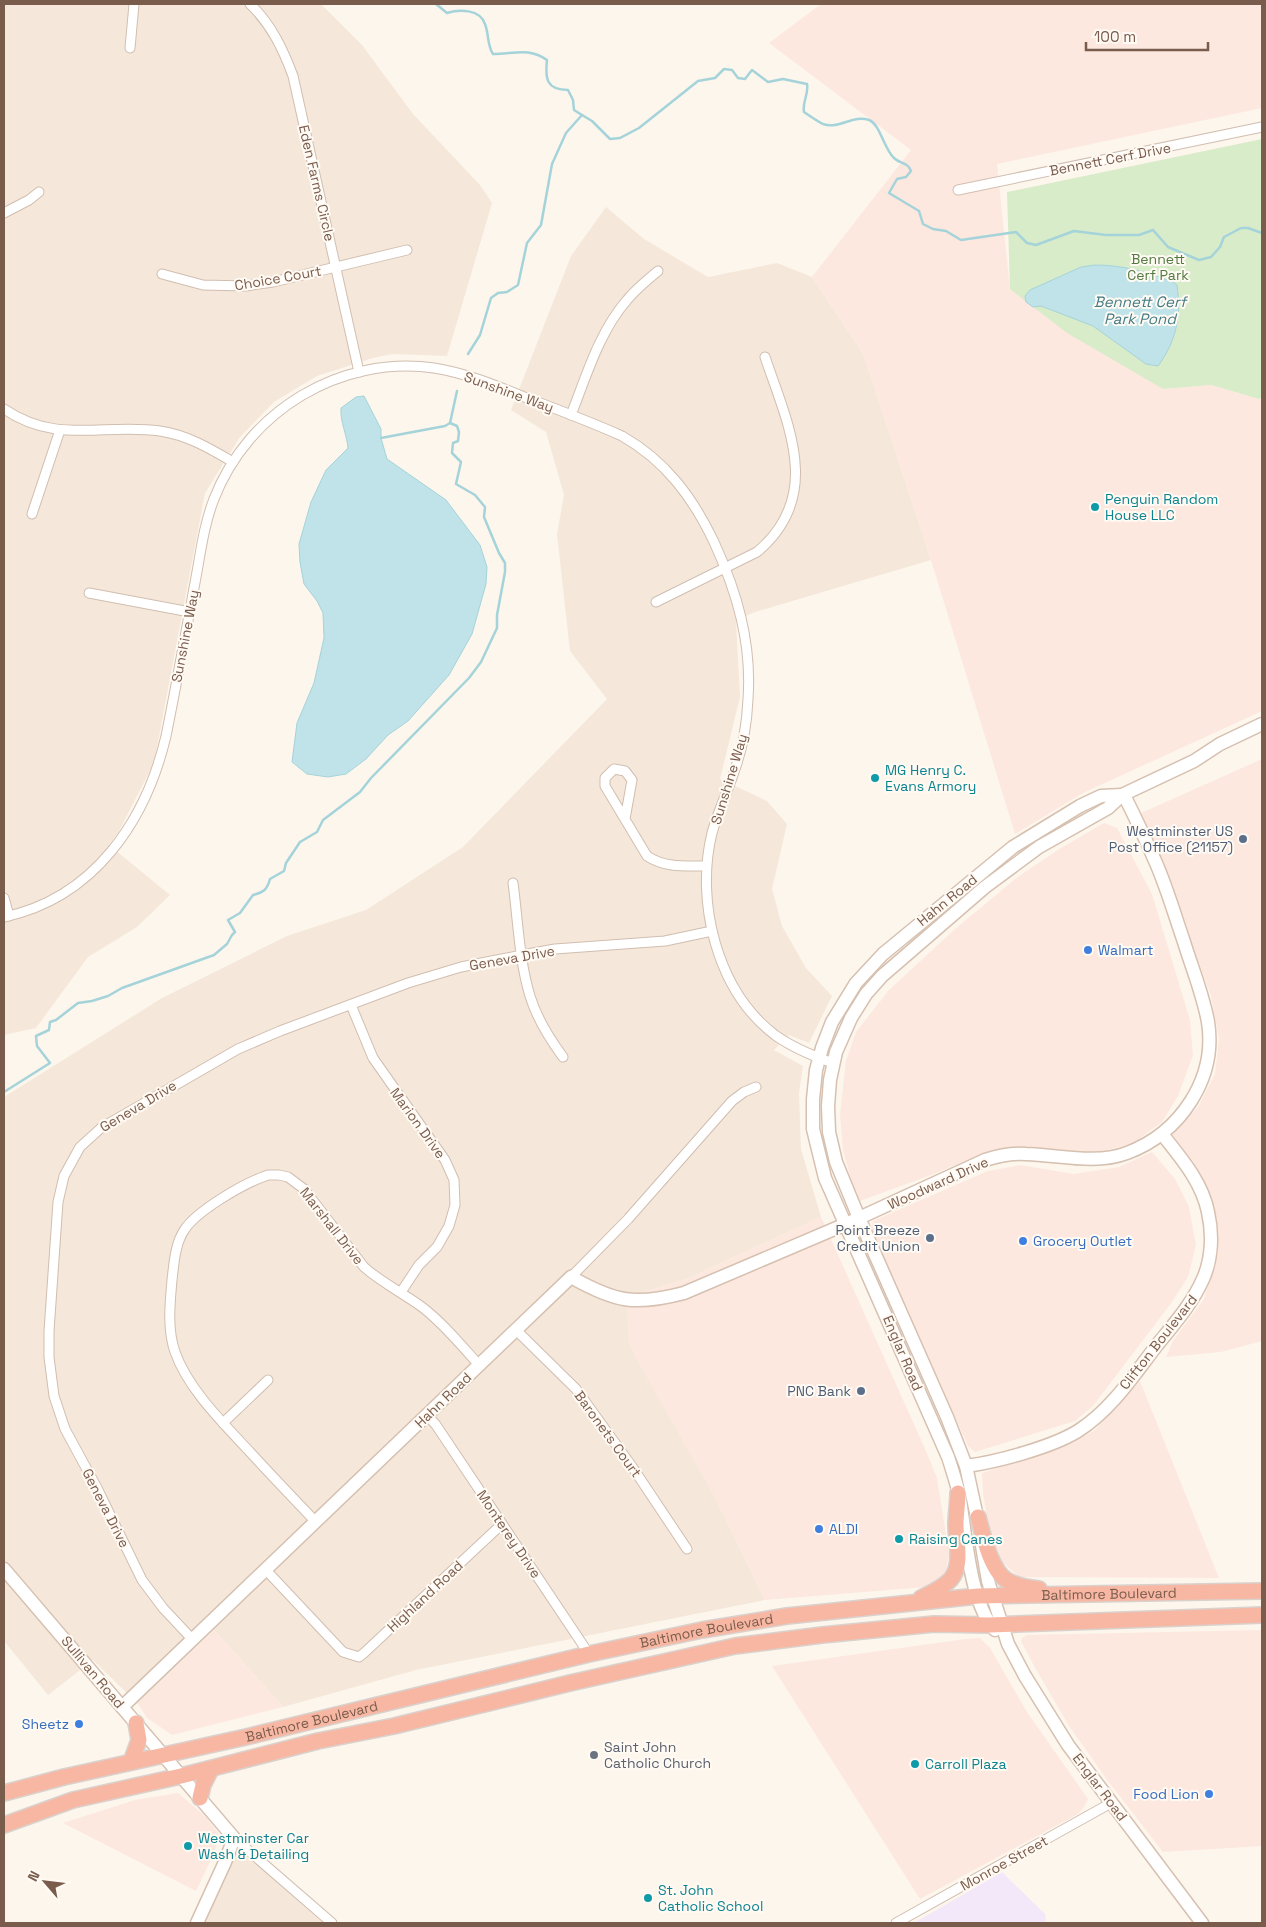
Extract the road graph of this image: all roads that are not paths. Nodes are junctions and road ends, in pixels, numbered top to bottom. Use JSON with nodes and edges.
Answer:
{"nodes":[{"id":1,"x":134,"y":4,"type":"edge"},
{"id":2,"x":250,"y":4,"type":"edge"},
{"id":3,"x":130,"y":48,"type":"dead end"},
{"id":4,"x":1262,"y":127,"type":"edge"},
{"id":5,"x":958,"y":190,"type":"dead end"},
{"id":6,"x":40,"y":192,"type":"dead end"},
{"id":7,"x":4,"y":213,"type":"edge"},
{"id":8,"x":407,"y":250,"type":"dead end"},
{"id":9,"x":336,"y":267,"type":"junction"},
{"id":10,"x":658,"y":271,"type":"dead end"},
{"id":11,"x":162,"y":274,"type":"dead end"},
{"id":12,"x":766,"y":357,"type":"dead end"},
{"id":13,"x":360,"y":372,"type":"junction"},
{"id":14,"x":4,"y":409,"type":"edge"},
{"id":15,"x":571,"y":415,"type":"junction"},
{"id":16,"x":60,"y":430,"type":"junction"},
{"id":17,"x":233,"y":462,"type":"junction"},
{"id":18,"x":32,"y":514,"type":"dead end"},
{"id":19,"x":726,"y":567,"type":"junction"},
{"id":20,"x":89,"y":593,"type":"dead end"},
{"id":21,"x":656,"y":602,"type":"dead end"},
{"id":22,"x":190,"y":612,"type":"junction"},
{"id":23,"x":1262,"y":724,"type":"edge"},
{"id":24,"x":1123,"y":795,"type":"junction"},
{"id":25,"x":625,"y":819,"type":"junction"},
{"id":26,"x":706,"y":866,"type":"junction"},
{"id":27,"x":513,"y":882,"type":"dead end"},
{"id":28,"x":4,"y":898,"type":"edge"},
{"id":29,"x":6,"y":916,"type":"edge"},
{"id":30,"x":712,"y":931,"type":"junction"},
{"id":31,"x":522,"y":954,"type":"junction"},
{"id":32,"x":351,"y":1005,"type":"junction"},
{"id":33,"x":563,"y":1057,"type":"dead end"},
{"id":34,"x":819,"y":1058,"type":"junction"},
{"id":35,"x":833,"y":1063,"type":"junction"},
{"id":36,"x":756,"y":1087,"type":"dead end"},
{"id":37,"x":1162,"y":1134,"type":"junction"},
{"id":38,"x":859,"y":1218,"type":"junction"},
{"id":39,"x":846,"y":1224,"type":"junction"},
{"id":40,"x":571,"y":1276,"type":"junction"},
{"id":41,"x":401,"y":1292,"type":"junction"},
{"id":42,"x":516,"y":1330,"type":"junction"},
{"id":43,"x":479,"y":1365,"type":"junction"},
{"id":44,"x":268,"y":1380,"type":"dead end"},
{"id":45,"x":427,"y":1415,"type":"junction"},
{"id":46,"x":223,"y":1423,"type":"junction"},
{"id":47,"x":966,"y":1466,"type":"junction"},
{"id":48,"x":958,"y":1493,"type":"junction"},
{"id":49,"x":978,"y":1517,"type":"junction"},
{"id":50,"x":315,"y":1521,"type":"junction"},
{"id":51,"x":502,"y":1524,"type":"junction"},
{"id":52,"x":687,"y":1549,"type":"dead end"},
{"id":53,"x":4,"y":1569,"type":"edge"},
{"id":54,"x":264,"y":1569,"type":"junction"},
{"id":55,"x":1262,"y":1591,"type":"edge"},
{"id":56,"x":1078,"y":1595,"type":"junction"},
{"id":57,"x":985,"y":1596,"type":"junction"},
{"id":58,"x":900,"y":1604,"type":"junction"},
{"id":59,"x":1262,"y":1615,"type":"edge"},
{"id":60,"x":996,"y":1624,"type":"junction"},
{"id":61,"x":192,"y":1639,"type":"junction"},
{"id":62,"x":589,"y":1654,"type":"junction"},
{"id":63,"x":122,"y":1707,"type":"junction"},
{"id":64,"x":136,"y":1724,"type":"junction"},
{"id":65,"x":164,"y":1756,"type":"junction"},
{"id":66,"x":131,"y":1762,"type":"junction"},
{"id":67,"x":211,"y":1768,"type":"junction"},
{"id":68,"x":181,"y":1776,"type":"junction"},
{"id":69,"x":4,"y":1793,"type":"edge"},
{"id":70,"x":200,"y":1798,"type":"junction"},
{"id":71,"x":1111,"y":1803,"type":"junction"},
{"id":72,"x":4,"y":1825,"type":"edge"},
{"id":73,"x":234,"y":1838,"type":"junction"},
{"id":74,"x":197,"y":1923,"type":"edge"},
{"id":75,"x":332,"y":1923,"type":"edge"},
{"id":76,"x":896,"y":1923,"type":"edge"},
{"id":77,"x":1202,"y":1923,"type":"edge"}],
"edges":[{"from":1,"to":3,"type":"street"},
{"from":2,"to":9,"type":"street","name":"Eden Farms Circle"},
{"from":4,"to":5,"type":"street","name":"Bennett Cerf Drive"},
{"from":6,"to":7,"type":"street"},
{"from":8,"to":9,"type":"street","name":"Choice Court"},
{"from":9,"to":11,"type":"street","name":"Choice Court"},
{"from":9,"to":13,"type":"street","name":"Eden Farms Circle"},
{"from":10,"to":15,"type":"street"},
{"from":12,"to":19,"type":"street"},
{"from":13,"to":15,"type":"street","name":"Sunshine Way"},
{"from":13,"to":17,"type":"street","name":"Sunshine Way"},
{"from":14,"to":16,"type":"street"},
{"from":15,"to":19,"type":"street","name":"Sunshine Way"},
{"from":16,"to":17,"type":"street"},
{"from":16,"to":18,"type":"street"},
{"from":17,"to":22,"type":"street","name":"Sunshine Way"},
{"from":19,"to":21,"type":"street"},
{"from":19,"to":26,"type":"street","name":"Sunshine Way"},
{"from":20,"to":22,"type":"street"},
{"from":22,"to":29,"type":"street","name":"Sunshine Way"},
{"from":23,"to":24,"type":"street","name":"Hahn Road"},
{"from":24,"to":34,"type":"street","name":"Hahn Road"},
{"from":24,"to":35,"type":"street","name":"Hahn Road"},
{"from":24,"to":37,"type":"street","name":"Woodward Drive"},
{"from":25,"to":25,"type":"street"},
{"from":25,"to":26,"type":"street"},
{"from":26,"to":30,"type":"street","name":"Sunshine Way"},
{"from":27,"to":31,"type":"street"},
{"from":28,"to":29,"type":"street"},
{"from":30,"to":31,"type":"street","name":"Geneva Drive"},
{"from":30,"to":34,"type":"street","name":"Sunshine Way"},
{"from":31,"to":32,"type":"street","name":"Geneva Drive"},
{"from":31,"to":33,"type":"street"},
{"from":32,"to":41,"type":"street","name":"Marion Drive"},
{"from":32,"to":61,"type":"street","name":"Geneva Drive"},
{"from":34,"to":35,"type":"street","name":"Sunshine Way"},
{"from":34,"to":39,"type":"street","name":"Englar Road"},
{"from":35,"to":38,"type":"street","name":"Englar Road"},
{"from":36,"to":40,"type":"street","name":"Hahn Road"},
{"from":37,"to":38,"type":"street","name":"Woodward Drive"},
{"from":37,"to":47,"type":"street","name":"Clifton Boulevard"},
{"from":38,"to":39,"type":"street","name":"Woodward Drive"},
{"from":38,"to":47,"type":"street","name":"Englar Road"},
{"from":39,"to":40,"type":"street","name":"Woodward Drive"},
{"from":39,"to":48,"type":"street","name":"Englar Road"},
{"from":40,"to":42,"type":"street","name":"Hahn Road"},
{"from":41,"to":43,"type":"street","name":"Marshall Drive"},
{"from":41,"to":46,"type":"street","name":"Marshall Drive"},
{"from":42,"to":43,"type":"street","name":"Hahn Road"},
{"from":42,"to":52,"type":"street","name":"Baronets Court"},
{"from":43,"to":45,"type":"street","name":"Hahn Road"},
{"from":44,"to":46,"type":"street"},
{"from":45,"to":50,"type":"street","name":"Hahn Road"},
{"from":45,"to":51,"type":"street","name":"Monterey Drive"},
{"from":46,"to":50,"type":"street","name":"Marshall Drive"},
{"from":47,"to":49,"type":"street","name":"Englar Road"},
{"from":48,"to":57,"type":"street","name":"Englar Road"},
{"from":48,"to":58,"type":"highway"},
{"from":49,"to":56,"type":"highway"},
{"from":49,"to":57,"type":"street","name":"Englar Road"},
{"from":50,"to":54,"type":"street","name":"Hahn Road"},
{"from":51,"to":54,"type":"street","name":"Highland Road"},
{"from":51,"to":62,"type":"street","name":"Monterey Drive"},
{"from":53,"to":63,"type":"street","name":"Sullivan Road"},
{"from":54,"to":61,"type":"street","name":"Hahn Road"},
{"from":55,"to":56,"type":"highway","name":"Baltimore Boulevard"},
{"from":56,"to":57,"type":"highway","name":"Baltimore Boulevard"},
{"from":57,"to":58,"type":"highway","name":"Baltimore Boulevard"},
{"from":57,"to":60,"type":"street","name":"Englar Road"},
{"from":58,"to":62,"type":"highway","name":"Baltimore Boulevard"},
{"from":59,"to":60,"type":"highway","name":"Baltimore Boulevard"},
{"from":60,"to":67,"type":"highway","name":"Baltimore Boulevard"},
{"from":60,"to":71,"type":"street","name":"Englar Road"},
{"from":61,"to":63,"type":"street","name":"Hahn Road"},
{"from":62,"to":65,"type":"highway","name":"Baltimore Boulevard"},
{"from":63,"to":64,"type":"street","name":"Sullivan Road"},
{"from":64,"to":65,"type":"street","name":"Sullivan Road"},
{"from":64,"to":66,"type":"highway"},
{"from":65,"to":66,"type":"highway","name":"Baltimore Boulevard"},
{"from":65,"to":68,"type":"street","name":"Sullivan Road"},
{"from":66,"to":69,"type":"highway","name":"Baltimore Boulevard"},
{"from":67,"to":68,"type":"highway","name":"Baltimore Boulevard"},
{"from":67,"to":70,"type":"highway"},
{"from":68,"to":70,"type":"street","name":"Sullivan Road"},
{"from":68,"to":72,"type":"highway","name":"Baltimore Boulevard"},
{"from":70,"to":73,"type":"street","name":"Sullivan Road"},
{"from":71,"to":76,"type":"street","name":"Monroe Street"},
{"from":71,"to":77,"type":"street","name":"Englar Road"},
{"from":73,"to":74,"type":"street"},
{"from":73,"to":75,"type":"street"}]}
